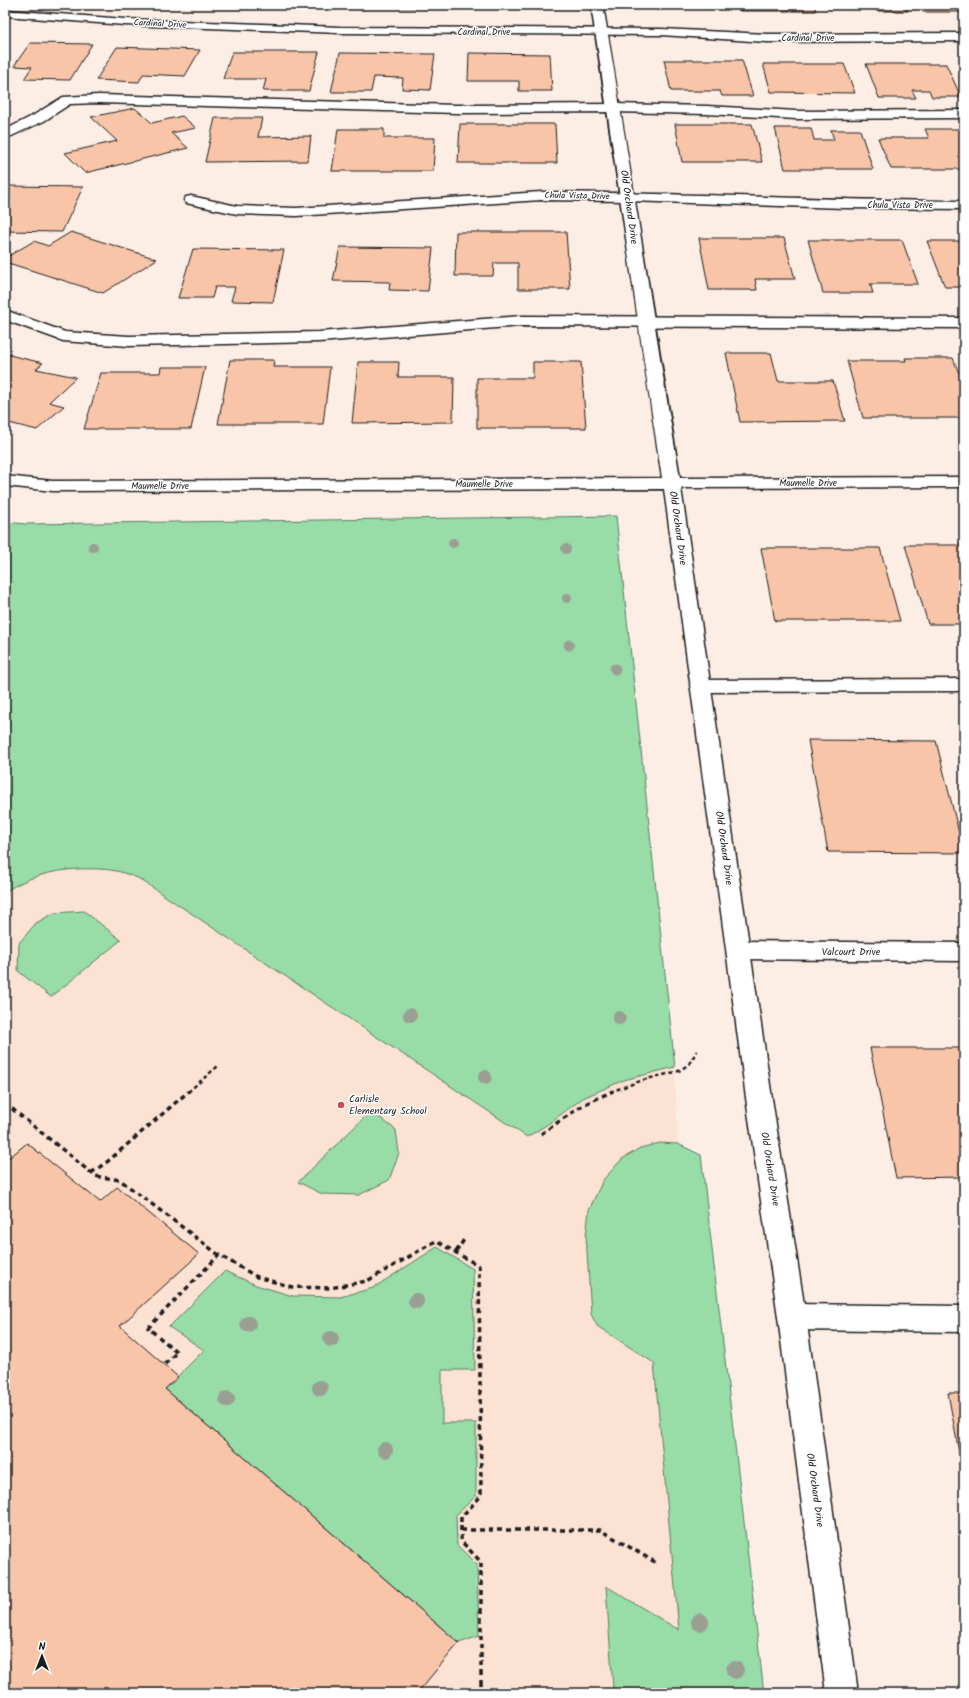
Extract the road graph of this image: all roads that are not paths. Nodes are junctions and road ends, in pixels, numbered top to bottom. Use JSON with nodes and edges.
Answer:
{"nodes":[{"id":1,"x":597,"y":5,"type":"edge"},
{"id":2,"x":5,"y":13,"type":"edge"},
{"id":3,"x":601,"y":32,"type":"junction"},
{"id":4,"x":964,"y":37,"type":"edge"},
{"id":5,"x":614,"y":108,"type":"junction"},
{"id":6,"x":964,"y":114,"type":"edge"},
{"id":7,"x":5,"y":135,"type":"edge"},
{"id":8,"x":628,"y":197,"type":"junction"},
{"id":9,"x":191,"y":200,"type":"dead end"},
{"id":10,"x":964,"y":206,"type":"edge"},
{"id":11,"x":5,"y":315,"type":"edge"},
{"id":12,"x":645,"y":321,"type":"junction"},
{"id":13,"x":964,"y":323,"type":"edge"},
{"id":14,"x":5,"y":481,"type":"edge"},
{"id":15,"x":964,"y":482,"type":"edge"},
{"id":16,"x":671,"y":483,"type":"junction"},
{"id":17,"x":964,"y":685,"type":"edge"},
{"id":18,"x":700,"y":686,"type":"junction"},
{"id":19,"x":739,"y":950,"type":"junction"},
{"id":20,"x":964,"y":952,"type":"edge"},
{"id":21,"x":792,"y":1317,"type":"junction"},
{"id":22,"x":964,"y":1319,"type":"edge"},
{"id":23,"x":842,"y":1693,"type":"edge"}],
"edges":[{"from":1,"to":3,"type":"street","name":"Old Orchard Drive"},
{"from":2,"to":3,"type":"street","name":"Cardinal Drive"},
{"from":3,"to":4,"type":"street","name":"Cardinal Drive"},
{"from":3,"to":5,"type":"street","name":"Old Orchard Drive"},
{"from":5,"to":6,"type":"street"},
{"from":5,"to":7,"type":"street"},
{"from":5,"to":8,"type":"street","name":"Old Orchard Drive"},
{"from":8,"to":9,"type":"street","name":"Chula Vista Drive"},
{"from":8,"to":10,"type":"street","name":"Chula Vista Drive"},
{"from":8,"to":12,"type":"street","name":"Old Orchard Drive"},
{"from":11,"to":12,"type":"street"},
{"from":12,"to":13,"type":"street"},
{"from":12,"to":16,"type":"street","name":"Old Orchard Drive"},
{"from":14,"to":16,"type":"street","name":"Maumelle Drive"},
{"from":15,"to":16,"type":"street","name":"Maumelle Drive"},
{"from":16,"to":18,"type":"street","name":"Old Orchard Drive"},
{"from":17,"to":18,"type":"street"},
{"from":18,"to":19,"type":"street","name":"Old Orchard Drive"},
{"from":19,"to":20,"type":"street","name":"Valcourt Drive"},
{"from":19,"to":21,"type":"street","name":"Old Orchard Drive"},
{"from":21,"to":22,"type":"street"},
{"from":21,"to":23,"type":"street","name":"Old Orchard Drive"}]}
